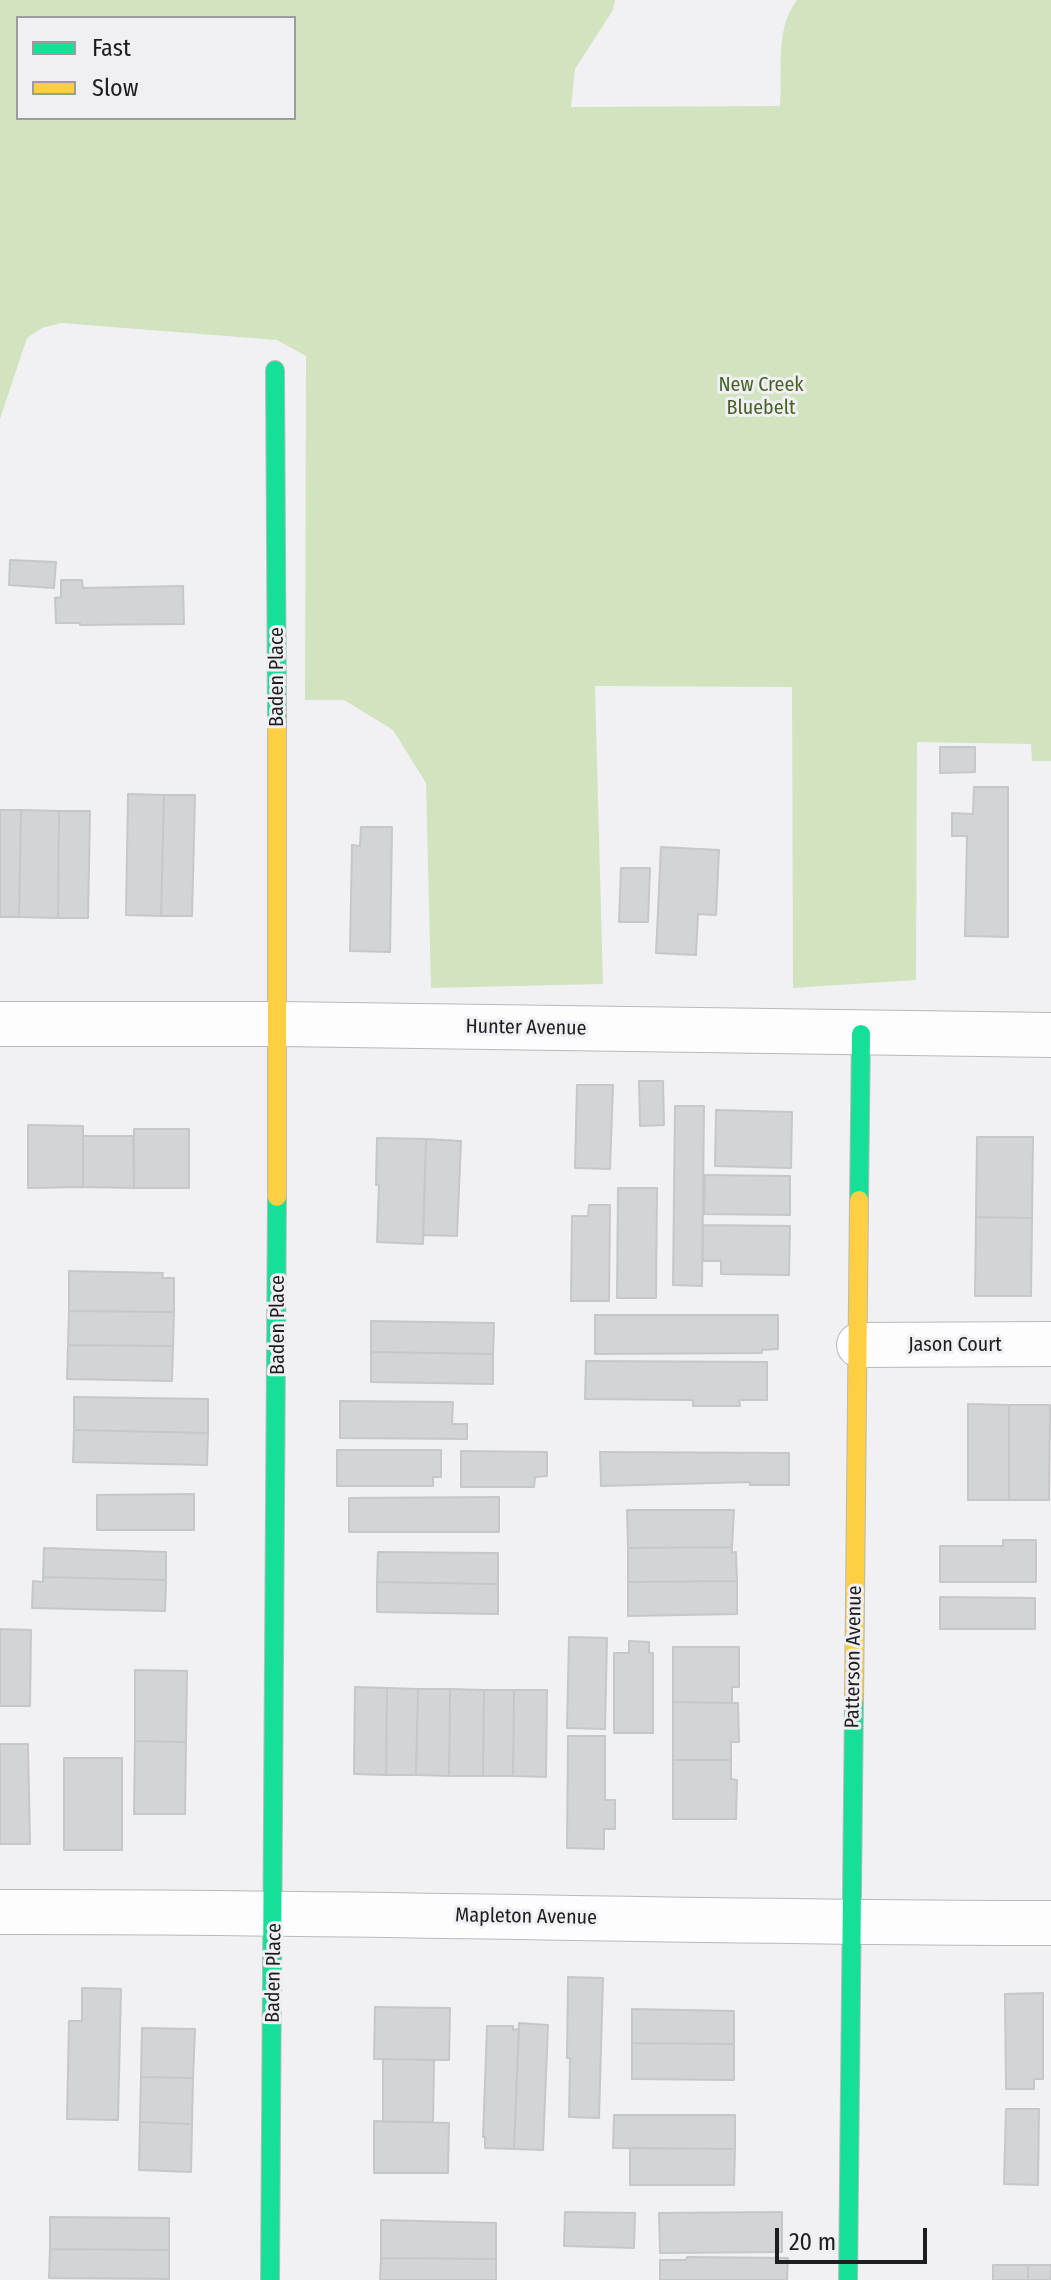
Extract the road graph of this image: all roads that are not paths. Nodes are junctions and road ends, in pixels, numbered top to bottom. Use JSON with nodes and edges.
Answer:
{"nodes":[{"id":1,"x":275,"y":370,"type":"dead end"},
{"id":2,"x":0,"y":1024,"type":"edge"},
{"id":3,"x":279,"y":1024,"type":"junction"},
{"id":4,"x":861,"y":1034,"type":"junction"},
{"id":5,"x":1051,"y":1035,"type":"edge"},
{"id":6,"x":1051,"y":1344,"type":"edge"},
{"id":7,"x":859,"y":1345,"type":"junction"},
{"id":8,"x":0,"y":1912,"type":"edge"},
{"id":9,"x":275,"y":1912,"type":"junction"},
{"id":10,"x":1051,"y":1923,"type":"edge"},
{"id":11,"x":850,"y":1924,"type":"junction"},
{"id":12,"x":270,"y":2280,"type":"edge"},
{"id":13,"x":848,"y":2280,"type":"edge"}],
"edges":[{"from":1,"to":3,"type":"street","name":"Baden Place"},
{"from":2,"to":3,"type":"street","name":"Hunter Avenue"},
{"from":3,"to":4,"type":"street","name":"Hunter Avenue"},
{"from":3,"to":9,"type":"street","name":"Baden Place"},
{"from":4,"to":5,"type":"street","name":"Hunter Avenue"},
{"from":4,"to":7,"type":"street","name":"Patterson Avenue"},
{"from":6,"to":7,"type":"street","name":"Jason Court"},
{"from":7,"to":11,"type":"street","name":"Patterson Avenue"},
{"from":8,"to":9,"type":"street","name":"Mapleton Avenue"},
{"from":9,"to":11,"type":"street","name":"Mapleton Avenue"},
{"from":9,"to":12,"type":"street","name":"Baden Place"},
{"from":10,"to":11,"type":"street","name":"Mapleton Avenue"},
{"from":11,"to":13,"type":"street","name":"Patterson Avenue"}]}
